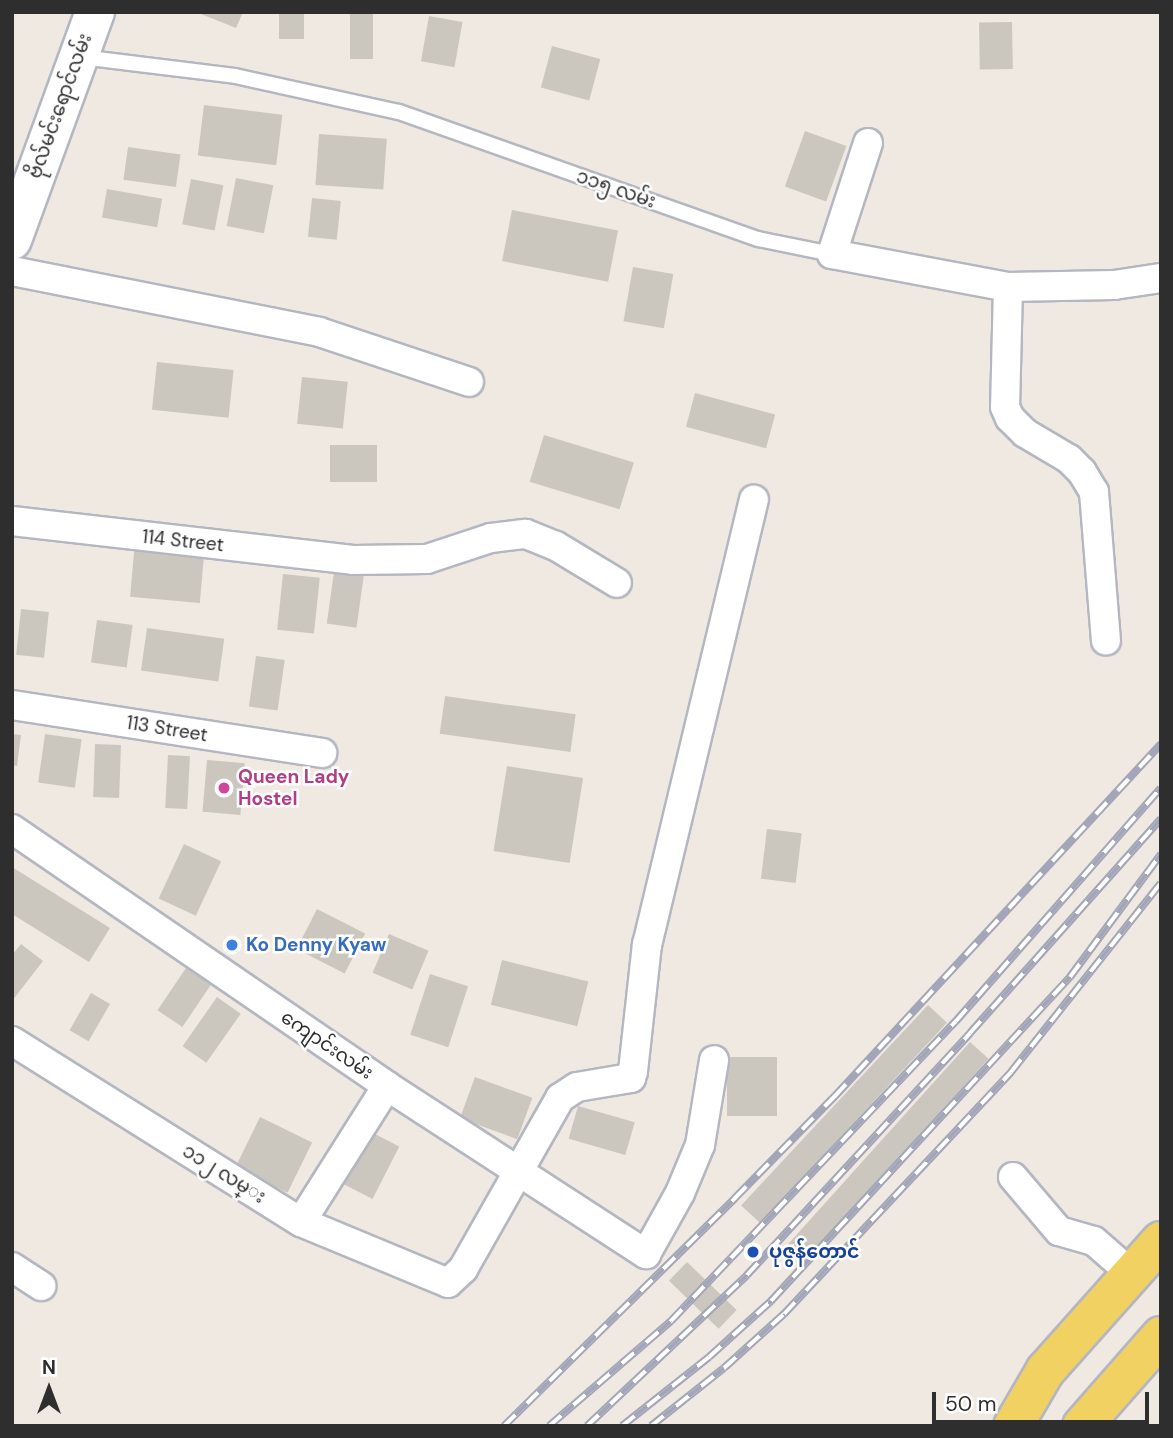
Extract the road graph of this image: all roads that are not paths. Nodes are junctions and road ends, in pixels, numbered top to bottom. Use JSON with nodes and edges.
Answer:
{"nodes":[{"id":1,"x":93,"y":15,"type":"edge"},
{"id":2,"x":76,"y":57,"type":"junction"},
{"id":3,"x":868,"y":144,"type":"dead end"},
{"id":4,"x":12,"y":240,"type":"edge"},
{"id":5,"x":832,"y":254,"type":"junction"},
{"id":6,"x":12,"y":271,"type":"edge"},
{"id":7,"x":1161,"y":278,"type":"edge"},
{"id":8,"x":1008,"y":287,"type":"junction"},
{"id":9,"x":470,"y":383,"type":"dead end"},
{"id":10,"x":754,"y":500,"type":"dead end"},
{"id":11,"x":12,"y":521,"type":"edge"},
{"id":12,"x":617,"y":583,"type":"dead end"},
{"id":13,"x":1106,"y":641,"type":"dead end"},
{"id":14,"x":12,"y":705,"type":"edge"},
{"id":15,"x":322,"y":753,"type":"dead end"},
{"id":16,"x":12,"y":829,"type":"edge"},
{"id":17,"x":12,"y":1041,"type":"edge"},
{"id":18,"x":714,"y":1060,"type":"dead end"},
{"id":19,"x":387,"y":1086,"type":"junction"},
{"id":20,"x":518,"y":1170,"type":"junction"},
{"id":21,"x":1013,"y":1177,"type":"dead end"},
{"id":22,"x":301,"y":1222,"type":"junction"},
{"id":23,"x":1161,"y":1241,"type":"edge"},
{"id":24,"x":12,"y":1267,"type":"edge"},
{"id":25,"x":1133,"y":1275,"type":"junction"},
{"id":26,"x":41,"y":1286,"type":"dead end"},
{"id":27,"x":1161,"y":1336,"type":"edge"},
{"id":28,"x":1013,"y":1426,"type":"edge"},
{"id":29,"x":1082,"y":1426,"type":"edge"}],
"edges":[{"from":1,"to":2,"type":"main road","name":"ဗိုလ်မင်းရောင်လမ်း"},
{"from":2,"to":4,"type":"main road","name":"ဗိုလ်မင်းရောင်လမ်း"},
{"from":2,"to":5,"type":"lane","name":"၁၁၅ လမ်း"},
{"from":3,"to":5,"type":"street"},
{"from":5,"to":8,"type":"street","name":"၁၁၅ လမ်း"},
{"from":6,"to":9,"type":"street"},
{"from":7,"to":8,"type":"street","name":"၁၁၅ လမ်း"},
{"from":8,"to":13,"type":"street"},
{"from":10,"to":20,"type":"street"},
{"from":11,"to":12,"type":"street","name":"114 Street"},
{"from":14,"to":15,"type":"street","name":"113 Street"},
{"from":16,"to":19,"type":"street","name":"ကျောင်းလမ်း"},
{"from":17,"to":22,"type":"street","name":"၁၁၂ လမ္း"},
{"from":18,"to":20,"type":"street","name":"ကျောင်းလမ်း"},
{"from":19,"to":20,"type":"street","name":"ကျောင်းလမ်း"},
{"from":19,"to":22,"type":"street"},
{"from":20,"to":22,"type":"street","name":"၁၁၂ လမ္း"},
{"from":21,"to":25,"type":"street"},
{"from":23,"to":25,"type":"main road"},
{"from":24,"to":26,"type":"street"},
{"from":25,"to":28,"type":"main road"},
{"from":27,"to":29,"type":"main road"}]}
